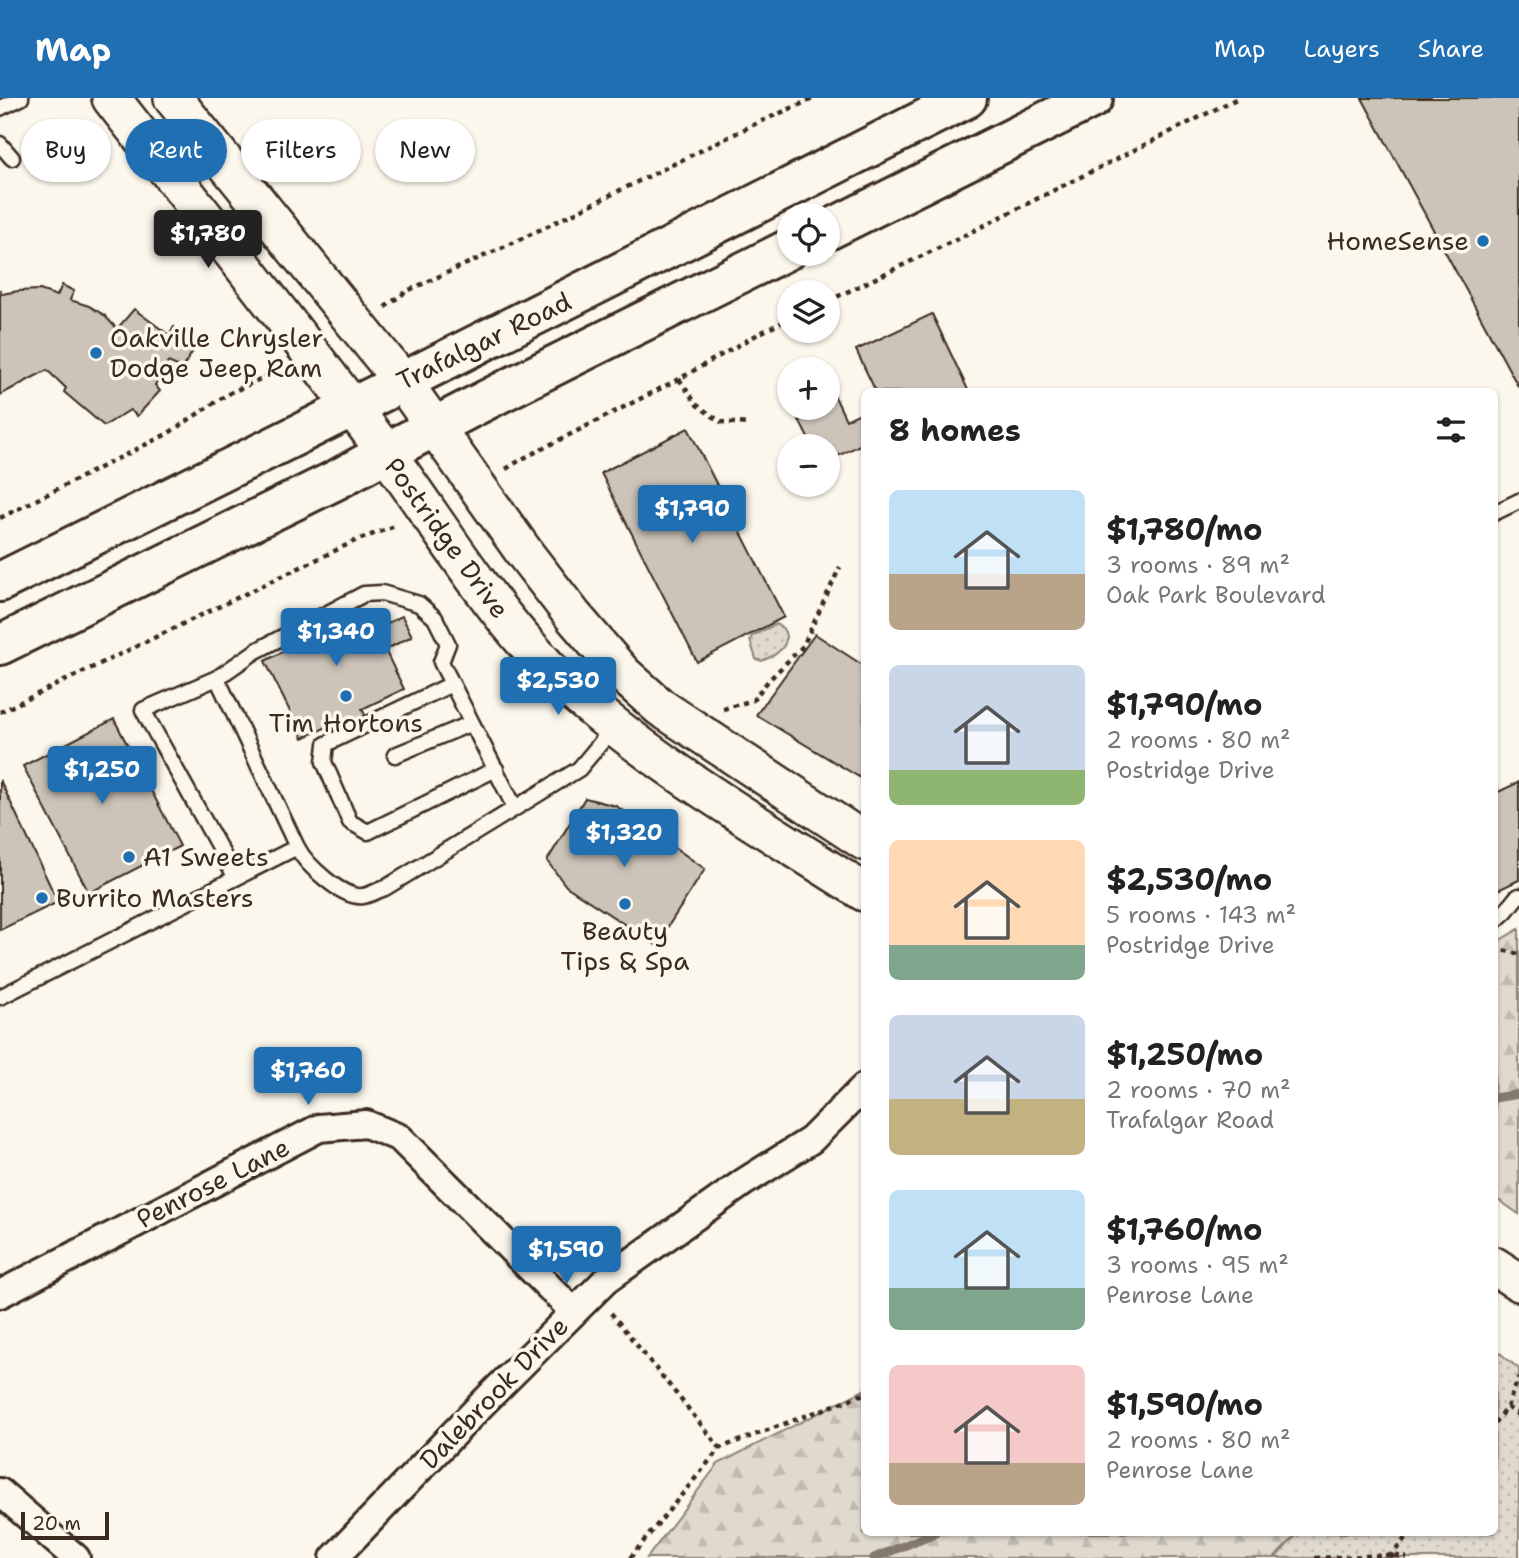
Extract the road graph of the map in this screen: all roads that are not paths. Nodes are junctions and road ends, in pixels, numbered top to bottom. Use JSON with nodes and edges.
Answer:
{"nodes":[{"id":1,"x":21,"y":98,"type":"edge"},
{"id":2,"x":111,"y":98,"type":"edge"},
{"id":3,"x":173,"y":98,"type":"edge"},
{"id":4,"x":967,"y":98,"type":"edge"},
{"id":5,"x":1093,"y":98,"type":"edge"},
{"id":6,"x":0,"y":108,"type":"edge"},
{"id":7,"x":0,"y":144,"type":"edge"},
{"id":8,"x":12,"y":158,"type":"dead end"},
{"id":9,"x":840,"y":224,"type":"edge"},
{"id":10,"x":777,"y":254,"type":"edge"},
{"id":11,"x":419,"y":405,"type":"junction"},
{"id":12,"x":368,"y":430,"type":"junction"},
{"id":13,"x":1519,"y":501,"type":"edge"},
{"id":14,"x":1498,"y":511,"type":"edge"},
{"id":15,"x":0,"y":582,"type":"edge"},
{"id":16,"x":0,"y":645,"type":"edge"},
{"id":17,"x":218,"y":678,"type":"junction"},
{"id":18,"x":452,"y":684,"type":"junction"},
{"id":19,"x":472,"y":723,"type":"junction"},
{"id":20,"x":614,"y":727,"type":"junction"},
{"id":21,"x":395,"y":755,"type":"dead end"},
{"id":22,"x":496,"y":769,"type":"junction"},
{"id":23,"x":515,"y":808,"type":"junction"},
{"id":24,"x":861,"y":839,"type":"edge"},
{"id":25,"x":297,"y":847,"type":"junction"},
{"id":26,"x":236,"y":878,"type":"junction"},
{"id":27,"x":861,"y":890,"type":"edge"},
{"id":28,"x":1519,"y":896,"type":"edge"},
{"id":29,"x":1498,"y":918,"type":"edge"},
{"id":30,"x":0,"y":997,"type":"edge"},
{"id":31,"x":861,"y":1090,"type":"edge"},
{"id":32,"x":1498,"y":1269,"type":"edge"},
{"id":33,"x":1519,"y":1282,"type":"edge"},
{"id":34,"x":0,"y":1294,"type":"edge"},
{"id":35,"x":574,"y":1312,"type":"junction"},
{"id":36,"x":0,"y":1492,"type":"edge"},
{"id":37,"x":76,"y":1558,"type":"edge"},
{"id":38,"x":334,"y":1558,"type":"edge"}],
"edges":[{"from":1,"to":6,"type":"lane"},
{"from":2,"to":12,"type":"street","name":"Postridge Drive"},
{"from":3,"to":11,"type":"street","name":"Postridge Drive"},
{"from":4,"to":11,"type":"main road","name":"Trafalgar Road"},
{"from":5,"to":9,"type":"main road"},
{"from":7,"to":8,"type":"lane"},
{"from":10,"to":11,"type":"main road","name":"Trafalgar Road"},
{"from":11,"to":12,"type":"main road","name":"Trafalgar Road"},
{"from":11,"to":12,"type":"main road","name":"Trafalgar Road"},
{"from":11,"to":24,"type":"street","name":"Postridge Drive"},
{"from":12,"to":15,"type":"main road","name":"Trafalgar Road"},
{"from":12,"to":16,"type":"main road","name":"Trafalgar Road"},
{"from":12,"to":20,"type":"street","name":"Postridge Drive"},
{"from":13,"to":14,"type":"lane"},
{"from":17,"to":18,"type":"lane"},
{"from":17,"to":25,"type":"lane"},
{"from":17,"to":26,"type":"lane"},
{"from":18,"to":19,"type":"lane"},
{"from":18,"to":22,"type":"lane"},
{"from":19,"to":21,"type":"lane"},
{"from":19,"to":22,"type":"lane"},
{"from":20,"to":23,"type":"lane"},
{"from":20,"to":27,"type":"street","name":"Postridge Drive"},
{"from":22,"to":23,"type":"lane"},
{"from":23,"to":25,"type":"lane"},
{"from":25,"to":26,"type":"lane"},
{"from":26,"to":30,"type":"lane"},
{"from":28,"to":29,"type":"lane"},
{"from":31,"to":35,"type":"street","name":"Dalebrook Drive"},
{"from":32,"to":33,"type":"street"},
{"from":34,"to":35,"type":"street","name":"Penrose Lane"},
{"from":35,"to":38,"type":"street","name":"Dalebrook Drive"},
{"from":36,"to":37,"type":"street"}]}
